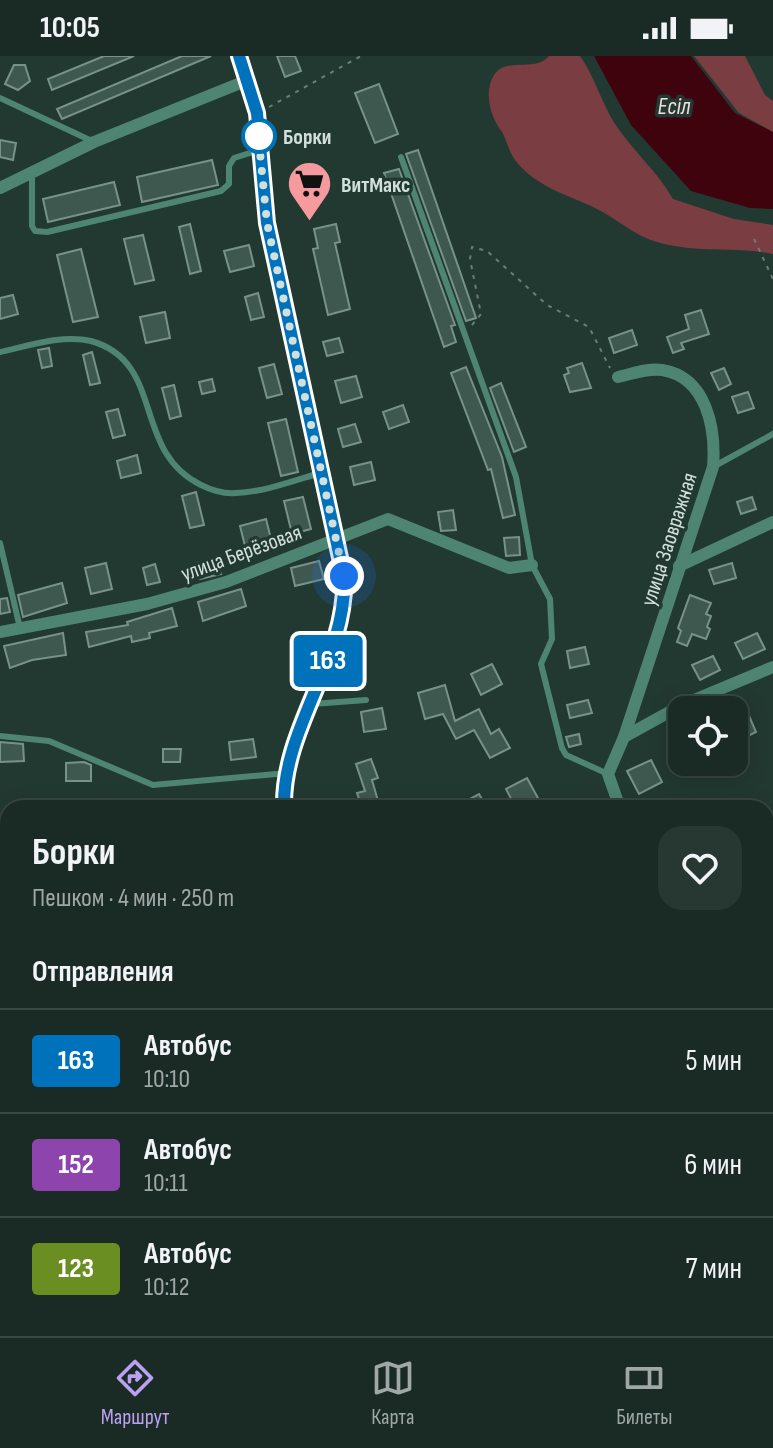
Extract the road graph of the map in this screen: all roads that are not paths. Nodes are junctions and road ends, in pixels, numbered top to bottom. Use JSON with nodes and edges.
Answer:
{"nodes":[{"id":1,"x":239,"y":56,"type":"edge"},
{"id":2,"x":248,"y":80,"type":"junction"},
{"id":3,"x":0,"y":98,"type":"edge"},
{"id":4,"x":94,"y":142,"type":"junction"},
{"id":5,"x":260,"y":150,"type":"junction"},
{"id":6,"x":401,"y":157,"type":"dead end"},
{"id":7,"x":32,"y":173,"type":"junction"},
{"id":8,"x":0,"y":188,"type":"edge"},
{"id":9,"x":0,"y":352,"type":"edge"},
{"id":10,"x":618,"y":377,"type":"road end"},
{"id":11,"x":773,"y":434,"type":"edge"},
{"id":12,"x":713,"y":467,"type":"junction"},
{"id":13,"x":320,"y":473,"type":"junction"},
{"id":14,"x":773,"y":522,"type":"edge"},
{"id":15,"x":336,"y":538,"type":"junction"},
{"id":16,"x":0,"y":543,"type":"edge"},
{"id":17,"x":532,"y":565,"type":"junction"},
{"id":18,"x":679,"y":566,"type":"junction"},
{"id":19,"x":20,"y":628,"type":"junction"},
{"id":20,"x":0,"y":632,"type":"edge"},
{"id":21,"x":773,"y":667,"type":"edge"},
{"id":22,"x":366,"y":700,"type":"dead end"},
{"id":23,"x":312,"y":704,"type":"junction"},
{"id":24,"x":0,"y":736,"type":"edge"},
{"id":25,"x":624,"y":737,"type":"junction"},
{"id":26,"x":288,"y":773,"type":"junction"},
{"id":27,"x":608,"y":774,"type":"junction"},
{"id":28,"x":285,"y":800,"type":"edge"},
{"id":29,"x":617,"y":800,"type":"edge"}],
"edges":[{"from":1,"to":2,"type":"street"},
{"from":2,"to":4,"type":"street"},
{"from":2,"to":5,"type":"street"},
{"from":3,"to":4,"type":"lane"},
{"from":4,"to":7,"type":"street"},
{"from":5,"to":7,"type":"lane"},
{"from":5,"to":13,"type":"street"},
{"from":6,"to":17,"type":"lane"},
{"from":7,"to":8,"type":"street"},
{"from":9,"to":13,"type":"lane"},
{"from":10,"to":12,"type":"street","name":"улица Заовражная"},
{"from":11,"to":12,"type":"lane"},
{"from":12,"to":18,"type":"street","name":"улица Заовражная"},
{"from":13,"to":15,"type":"street"},
{"from":14,"to":18,"type":"street"},
{"from":15,"to":17,"type":"street","name":"улица Берёзовая"},
{"from":15,"to":19,"type":"street","name":"улица Берёзовая"},
{"from":15,"to":23,"type":"street"},
{"from":16,"to":19,"type":"lane"},
{"from":17,"to":27,"type":"lane"},
{"from":18,"to":25,"type":"street","name":"улица Заовражная"},
{"from":19,"to":20,"type":"street","name":"улица Берёзовая"},
{"from":21,"to":25,"type":"street"},
{"from":22,"to":23,"type":"lane"},
{"from":23,"to":26,"type":"street"},
{"from":24,"to":26,"type":"lane"},
{"from":25,"to":27,"type":"street","name":"улица Заовражная"},
{"from":26,"to":28,"type":"street"},
{"from":27,"to":29,"type":"street"}]}
